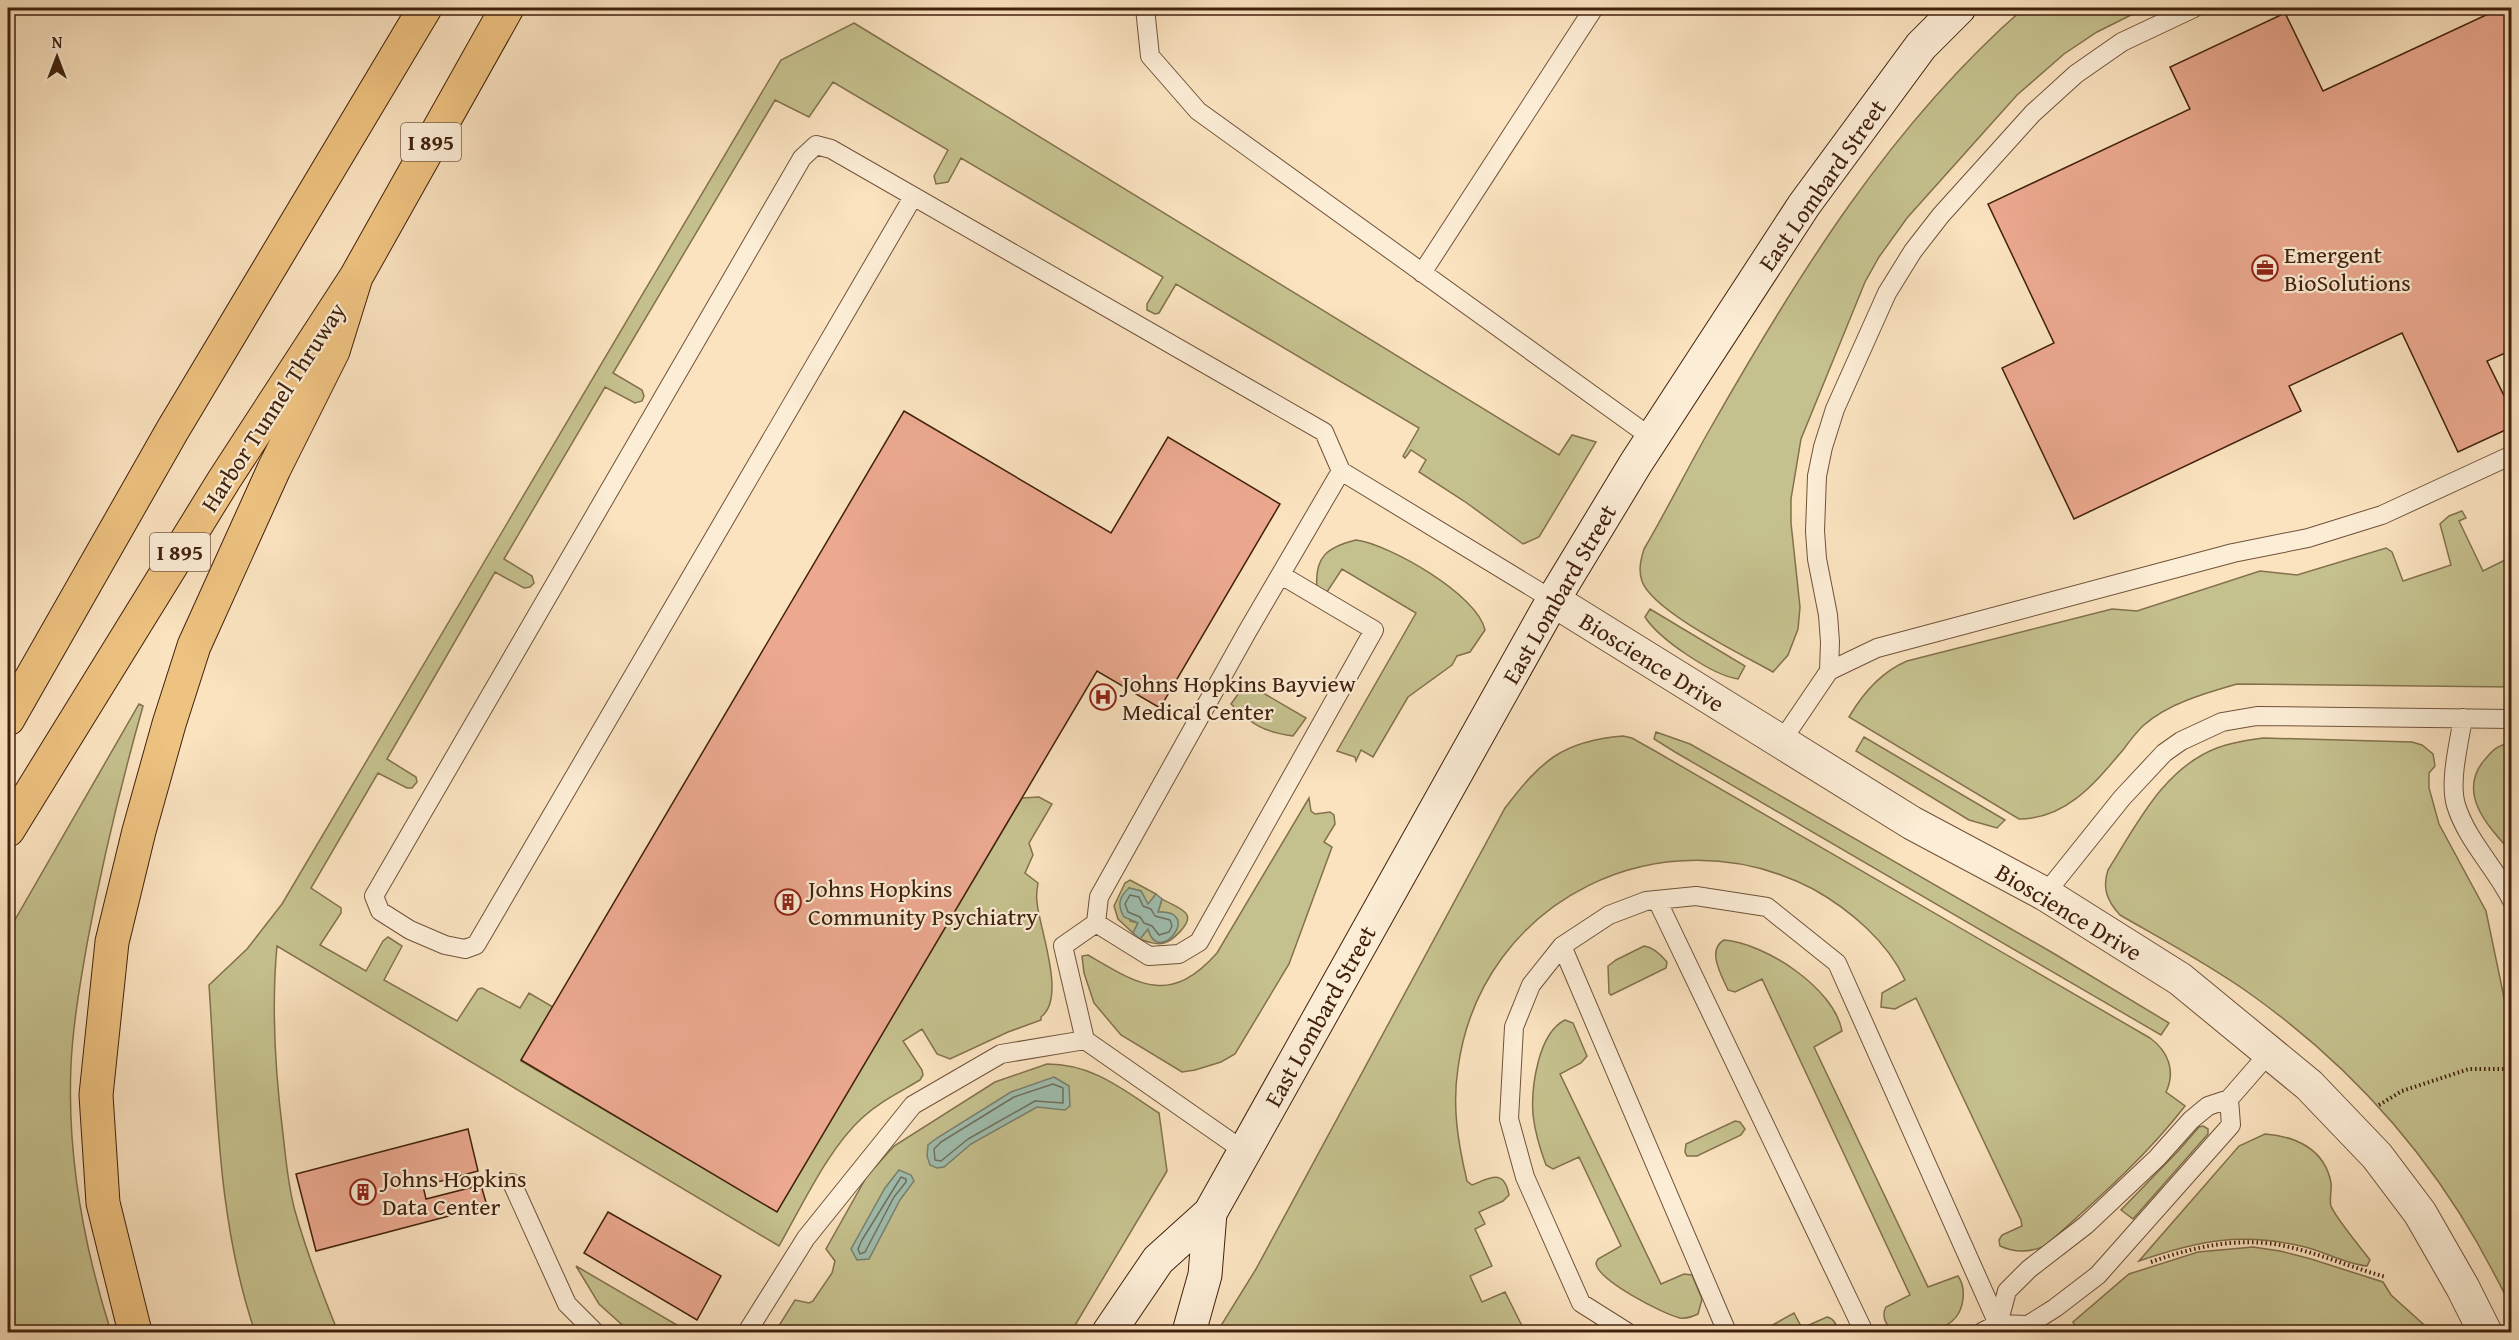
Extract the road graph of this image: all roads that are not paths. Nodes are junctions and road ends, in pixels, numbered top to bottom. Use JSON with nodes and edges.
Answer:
{"nodes":[{"id":1,"x":424,"y":8,"type":"edge"},
{"id":2,"x":507,"y":8,"type":"edge"},
{"id":3,"x":1145,"y":8,"type":"edge"},
{"id":4,"x":1594,"y":8,"type":"edge"},
{"id":5,"x":1959,"y":8,"type":"edge"},
{"id":6,"x":2194,"y":8,"type":"edge"},
{"id":7,"x":913,"y":197,"type":"junction"},
{"id":8,"x":1422,"y":273,"type":"junction"},
{"id":9,"x":356,"y":277,"type":"junction"},
{"id":10,"x":172,"y":431,"type":"junction"},
{"id":11,"x":1652,"y":438,"type":"junction"},
{"id":12,"x":2511,"y":455,"type":"edge"},
{"id":13,"x":1341,"y":471,"type":"junction"},
{"id":14,"x":1281,"y":575,"type":"junction"},
{"id":15,"x":1554,"y":600,"type":"junction"},
{"id":16,"x":1829,"y":671,"type":"junction"},
{"id":17,"x":8,"y":687,"type":"edge"},
{"id":18,"x":2463,"y":718,"type":"junction"},
{"id":19,"x":8,"y":719,"type":"edge"},
{"id":20,"x":2511,"y":719,"type":"edge"},
{"id":21,"x":1781,"y":742,"type":"junction"},
{"id":22,"x":8,"y":830,"type":"edge"},
{"id":23,"x":2045,"y":894,"type":"junction"},
{"id":24,"x":1657,"y":900,"type":"junction"},
{"id":25,"x":2511,"y":901,"type":"edge"},
{"id":26,"x":1096,"y":923,"type":"junction"},
{"id":27,"x":1562,"y":946,"type":"junction"},
{"id":28,"x":1085,"y":1040,"type":"junction"},
{"id":29,"x":2270,"y":1052,"type":"junction"},
{"id":30,"x":2229,"y":1099,"type":"junction"},
{"id":31,"x":1244,"y":1151,"type":"junction"},
{"id":32,"x":512,"y":1183,"type":"dead end"},
{"id":33,"x":1210,"y":1213,"type":"junction"},
{"id":34,"x":1990,"y":1328,"type":"edge"},
{"id":35,"x":135,"y":1332,"type":"edge"},
{"id":36,"x":595,"y":1332,"type":"edge"},
{"id":37,"x":747,"y":1332,"type":"edge"},
{"id":38,"x":1108,"y":1332,"type":"edge"},
{"id":39,"x":1189,"y":1332,"type":"edge"},
{"id":40,"x":1627,"y":1332,"type":"edge"},
{"id":41,"x":1727,"y":1332,"type":"edge"},
{"id":42,"x":1864,"y":1332,"type":"edge"},
{"id":43,"x":2484,"y":1332,"type":"edge"}],
"edges":[{"from":1,"to":10,"type":"highway","number":"I 895"},
{"from":2,"to":9,"type":"highway","name":"Harbor Tunnel Thruway","number":"I 895"},
{"from":3,"to":8,"type":"lane"},
{"from":4,"to":8,"type":"lane"},
{"from":5,"to":11,"type":"main road","name":"East Lombard Street"},
{"from":6,"to":16,"type":"lane"},
{"from":7,"to":7,"type":"lane"},
{"from":7,"to":13,"type":"lane"},
{"from":8,"to":11,"type":"lane"},
{"from":9,"to":22,"type":"highway","name":"Harbor Tunnel Thruway","number":"I 895"},
{"from":9,"to":35,"type":"highway"},
{"from":10,"to":17,"type":"highway"},
{"from":10,"to":19,"type":"highway","number":"I 895"},
{"from":11,"to":15,"type":"main road","name":"East Lombard Street"},
{"from":12,"to":16,"type":"lane"},
{"from":13,"to":14,"type":"lane"},
{"from":13,"to":15,"type":"lane"},
{"from":14,"to":26,"type":"lane"},
{"from":14,"to":26,"type":"lane"},
{"from":15,"to":21,"type":"main road","name":"Bioscience Drive"},
{"from":15,"to":31,"type":"main road","name":"East Lombard Street"},
{"from":16,"to":21,"type":"lane"},
{"from":18,"to":20,"type":"lane"},
{"from":18,"to":23,"type":"lane"},
{"from":18,"to":25,"type":"lane"},
{"from":21,"to":23,"type":"main road","name":"Bioscience Drive"},
{"from":23,"to":29,"type":"main road","name":"Bioscience Drive"},
{"from":24,"to":27,"type":"lane"},
{"from":24,"to":34,"type":"lane"},
{"from":24,"to":42,"type":"lane"},
{"from":26,"to":28,"type":"lane"},
{"from":27,"to":40,"type":"lane"},
{"from":27,"to":41,"type":"lane"},
{"from":28,"to":31,"type":"lane"},
{"from":28,"to":37,"type":"lane"},
{"from":29,"to":30,"type":"lane"},
{"from":29,"to":43,"type":"main road","name":"Bioscience Drive"},
{"from":30,"to":34,"type":"lane"},
{"from":30,"to":34,"type":"lane"},
{"from":31,"to":33,"type":"main road","name":"East Lombard Street"},
{"from":32,"to":36,"type":"lane"},
{"from":33,"to":38,"type":"main road","name":"East Lombard Street"},
{"from":33,"to":39,"type":"main road","name":"East Lombard Street"}]}
